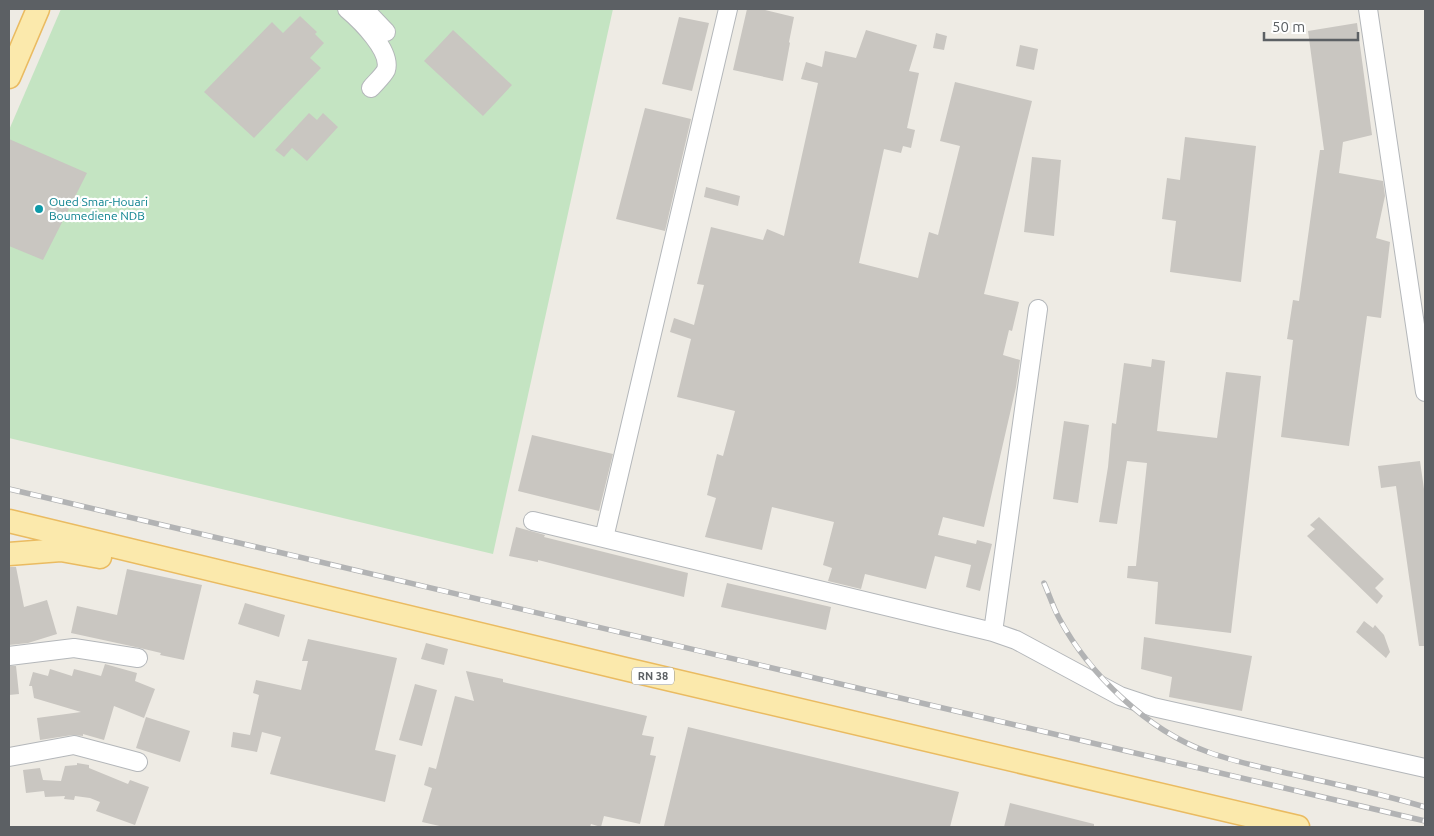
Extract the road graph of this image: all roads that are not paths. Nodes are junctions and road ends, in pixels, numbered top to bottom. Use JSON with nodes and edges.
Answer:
{"nodes":[{"id":1,"x":38,"y":9,"type":"edge"},
{"id":2,"x":347,"y":9,"type":"edge"},
{"id":3,"x":364,"y":9,"type":"edge"},
{"id":4,"x":728,"y":9,"type":"edge"},
{"id":5,"x":1368,"y":9,"type":"edge"},
{"id":6,"x":386,"y":32,"type":"dead end"},
{"id":7,"x":12,"y":68,"type":"edge"},
{"id":8,"x":371,"y":88,"type":"dead end"},
{"id":9,"x":1038,"y":309,"type":"dead end"},
{"id":10,"x":1425,"y":392,"type":"edge"},
{"id":11,"x":9,"y":521,"type":"edge"},
{"id":12,"x":533,"y":521,"type":"dead end"},
{"id":13,"x":604,"y":538,"type":"junction"},
{"id":14,"x":9,"y":554,"type":"edge"},
{"id":15,"x":306,"y":598,"type":"junction"},
{"id":16,"x":993,"y":632,"type":"junction"},
{"id":17,"x":9,"y":656,"type":"edge"},
{"id":18,"x":138,"y":658,"type":"dead end"},
{"id":19,"x":9,"y":757,"type":"edge"},
{"id":20,"x":138,"y":762,"type":"dead end"},
{"id":21,"x":1425,"y":768,"type":"edge"},
{"id":22,"x":1252,"y":827,"type":"edge"},
{"id":23,"x":1298,"y":827,"type":"edge"}],
"edges":[{"from":1,"to":7,"type":"main road"},
{"from":2,"to":8,"type":"street"},
{"from":3,"to":6,"type":"street"},
{"from":4,"to":13,"type":"street"},
{"from":5,"to":10,"type":"street"},
{"from":9,"to":16,"type":"street"},
{"from":11,"to":15,"type":"main road","number":"RN 38"},
{"from":12,"to":13,"type":"street"},
{"from":13,"to":16,"type":"street"},
{"from":14,"to":15,"type":"main road","number":"RN 38"},
{"from":15,"to":22,"type":"main road","number":"RN 38"},
{"from":15,"to":23,"type":"main road","number":"RN 38"},
{"from":16,"to":21,"type":"street"},
{"from":17,"to":18,"type":"street"},
{"from":19,"to":20,"type":"street"}]}
